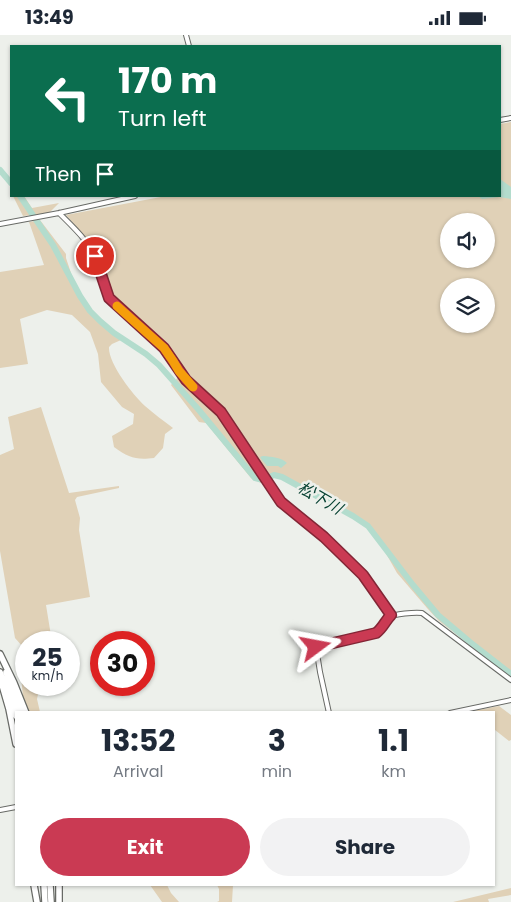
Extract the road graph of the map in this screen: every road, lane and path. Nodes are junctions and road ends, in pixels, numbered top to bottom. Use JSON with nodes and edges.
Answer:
{"nodes":[{"id":1,"x":131,"y":197,"type":"edge"},
{"id":2,"x":59,"y":213,"type":"junction"},
{"id":3,"x":0,"y":224,"type":"edge"},
{"id":4,"x":391,"y":615,"type":"junction"},
{"id":5,"x":0,"y":654,"type":"edge"},
{"id":6,"x":0,"y":659,"type":"edge"},
{"id":7,"x":0,"y":671,"type":"edge"},
{"id":8,"x":0,"y":678,"type":"edge"},
{"id":9,"x":511,"y":680,"type":"edge"},
{"id":10,"x":511,"y":700,"type":"edge"},
{"id":11,"x":19,"y":711,"type":"edge"},
{"id":12,"x":25,"y":711,"type":"edge"},
{"id":13,"x":329,"y":711,"type":"edge"},
{"id":14,"x":459,"y":711,"type":"edge"},
{"id":15,"x":15,"y":713,"type":"edge"},
{"id":16,"x":15,"y":739,"type":"edge"},
{"id":17,"x":15,"y":807,"type":"edge"},
{"id":18,"x":0,"y":810,"type":"edge"},
{"id":19,"x":34,"y":886,"type":"edge"},
{"id":20,"x":44,"y":886,"type":"edge"},
{"id":21,"x":50,"y":886,"type":"edge"},
{"id":22,"x":59,"y":886,"type":"edge"},
{"id":23,"x":36,"y":902,"type":"edge"},
{"id":24,"x":45,"y":902,"type":"edge"},
{"id":25,"x":51,"y":902,"type":"edge"},
{"id":26,"x":59,"y":902,"type":"edge"}],
"edges":[{"from":1,"to":2,"type":"street"},
{"from":2,"to":3,"type":"street"},
{"from":2,"to":4,"type":"street"},
{"from":4,"to":9,"type":"street"},
{"from":4,"to":13,"type":"street"},
{"from":5,"to":12,"type":"highway"},
{"from":6,"to":11,"type":"highway"},
{"from":7,"to":15,"type":"highway"},
{"from":8,"to":16,"type":"highway"},
{"from":10,"to":14,"type":"street"},
{"from":17,"to":18,"type":"street"},
{"from":19,"to":23,"type":"highway"},
{"from":20,"to":24,"type":"highway"},
{"from":21,"to":25,"type":"highway"},
{"from":22,"to":26,"type":"highway"}]}
